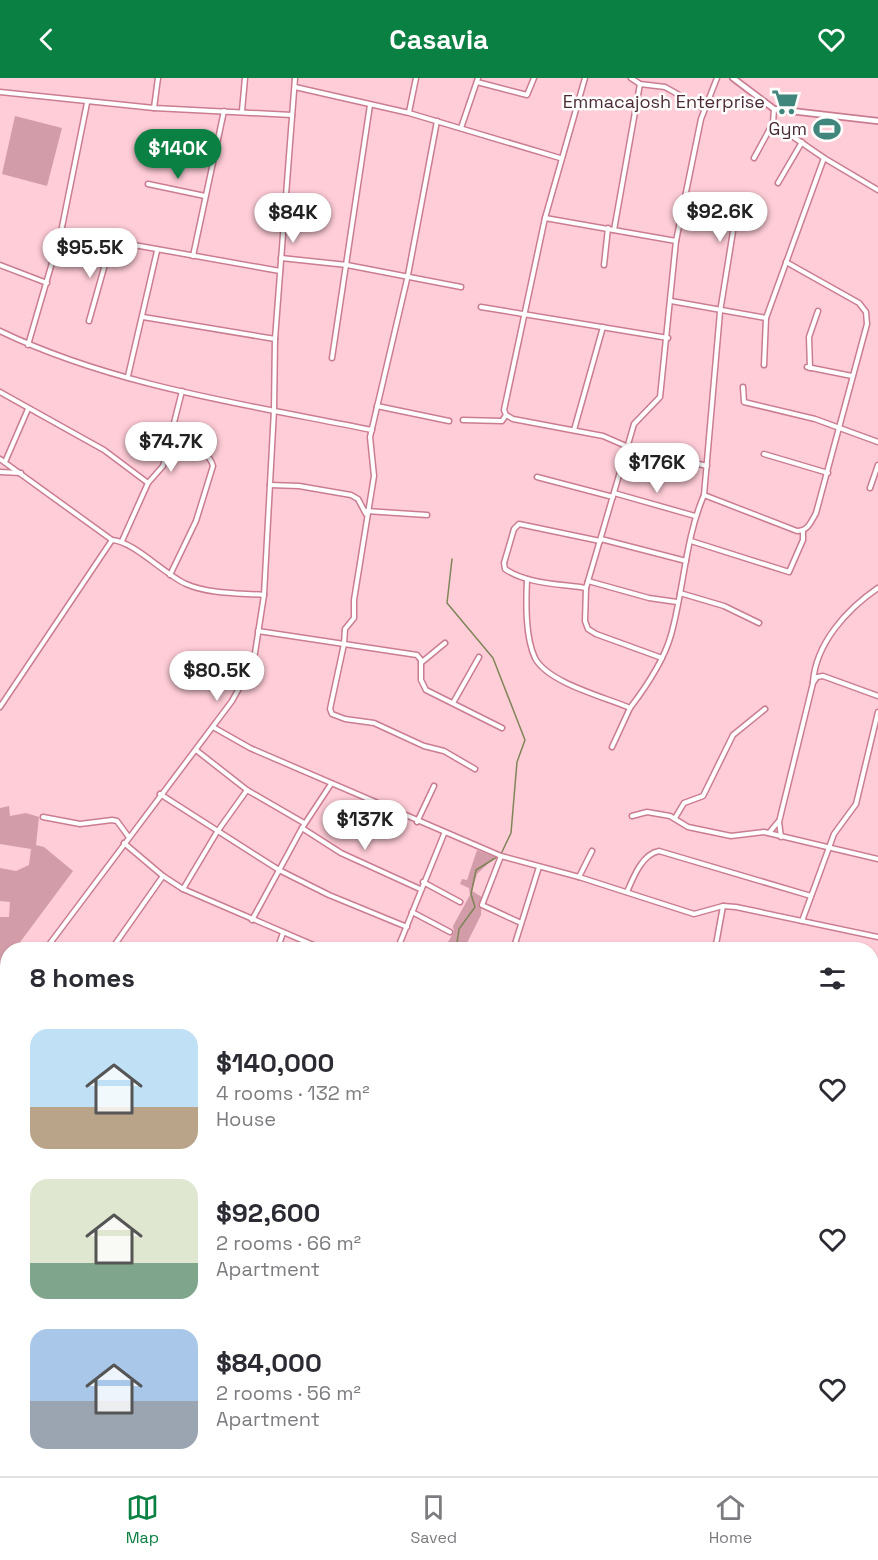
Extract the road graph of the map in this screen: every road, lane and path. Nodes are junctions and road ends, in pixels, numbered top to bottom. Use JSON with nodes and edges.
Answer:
{"nodes":[{"id":1,"x":158,"y":78,"type":"edge"},
{"id":2,"x":245,"y":78,"type":"edge"},
{"id":3,"x":295,"y":78,"type":"edge"},
{"id":4,"x":416,"y":78,"type":"edge"},
{"id":5,"x":534,"y":78,"type":"edge"},
{"id":6,"x":585,"y":78,"type":"edge"},
{"id":7,"x":631,"y":78,"type":"edge"},
{"id":8,"x":717,"y":78,"type":"edge"},
{"id":9,"x":734,"y":78,"type":"edge"},
{"id":10,"x":477,"y":80,"type":"edge"},
{"id":11,"x":640,"y":84,"type":"junction"},
{"id":12,"x":295,"y":87,"type":"junction"},
{"id":13,"x":0,"y":92,"type":"edge"},
{"id":14,"x":87,"y":103,"type":"junction"},
{"id":15,"x":370,"y":105,"type":"junction"},
{"id":16,"x":153,"y":108,"type":"junction"},
{"id":17,"x":704,"y":109,"type":"junction"},
{"id":18,"x":774,"y":109,"type":"junction"},
{"id":19,"x":224,"y":111,"type":"junction"},
{"id":20,"x":242,"y":111,"type":"junction"},
{"id":21,"x":409,"y":113,"type":"junction"},
{"id":22,"x":292,"y":115,"type":"junction"},
{"id":23,"x":437,"y":121,"type":"junction"},
{"id":24,"x":878,"y":121,"type":"edge"},
{"id":25,"x":773,"y":123,"type":"junction"},
{"id":26,"x":461,"y":128,"type":"junction"},
{"id":27,"x":802,"y":142,"type":"junction"},
{"id":28,"x":560,"y":158,"type":"junction"},
{"id":29,"x":754,"y":158,"type":"dead end"},
{"id":30,"x":824,"y":158,"type":"junction"},
{"id":31,"x":778,"y":183,"type":"dead end"},
{"id":32,"x":148,"y":184,"type":"dead end"},
{"id":33,"x":878,"y":190,"type":"edge"},
{"id":34,"x":205,"y":196,"type":"junction"},
{"id":35,"x":685,"y":199,"type":"junction"},
{"id":36,"x":544,"y":218,"type":"junction"},
{"id":37,"x":608,"y":228,"type":"junction"},
{"id":38,"x":614,"y":230,"type":"junction"},
{"id":39,"x":61,"y":232,"type":"junction"},
{"id":40,"x":676,"y":241,"type":"junction"},
{"id":41,"x":111,"y":243,"type":"junction"},
{"id":42,"x":157,"y":251,"type":"junction"},
{"id":43,"x":193,"y":256,"type":"junction"},
{"id":44,"x":281,"y":258,"type":"junction"},
{"id":45,"x":786,"y":262,"type":"junction"},
{"id":46,"x":0,"y":265,"type":"edge"},
{"id":47,"x":347,"y":265,"type":"junction"},
{"id":48,"x":604,"y":265,"type":"dead end"},
{"id":49,"x":280,"y":271,"type":"junction"},
{"id":50,"x":408,"y":275,"type":"junction"},
{"id":51,"x":47,"y":283,"type":"junction"},
{"id":52,"x":461,"y":287,"type":"dead end"},
{"id":53,"x":670,"y":301,"type":"junction"},
{"id":54,"x":481,"y":307,"type":"dead end"},
{"id":55,"x":818,"y":310,"type":"dead end"},
{"id":56,"x":720,"y":312,"type":"junction"},
{"id":57,"x":525,"y":316,"type":"junction"},
{"id":58,"x":143,"y":317,"type":"junction"},
{"id":59,"x":766,"y":318,"type":"junction"},
{"id":60,"x":89,"y":321,"type":"dead end"},
{"id":61,"x":603,"y":327,"type":"junction"},
{"id":62,"x":0,"y":331,"type":"edge"},
{"id":63,"x":668,"y":338,"type":"junction"},
{"id":64,"x":275,"y":339,"type":"junction"},
{"id":65,"x":28,"y":345,"type":"junction"},
{"id":66,"x":332,"y":358,"type":"dead end"},
{"id":67,"x":764,"y":365,"type":"dead end"},
{"id":68,"x":128,"y":376,"type":"junction"},
{"id":69,"x":852,"y":376,"type":"junction"},
{"id":70,"x":743,"y":387,"type":"dead end"},
{"id":71,"x":182,"y":391,"type":"junction"},
{"id":72,"x":0,"y":392,"type":"edge"},
{"id":73,"x":377,"y":406,"type":"junction"},
{"id":74,"x":27,"y":409,"type":"junction"},
{"id":75,"x":274,"y":410,"type":"junction"},
{"id":76,"x":506,"y":415,"type":"junction"},
{"id":77,"x":464,"y":420,"type":"dead end"},
{"id":78,"x":449,"y":421,"type":"dead end"},
{"id":79,"x":840,"y":428,"type":"junction"},
{"id":80,"x":372,"y":430,"type":"junction"},
{"id":81,"x":574,"y":430,"type":"junction"},
{"id":82,"x":171,"y":441,"type":"junction"},
{"id":83,"x":878,"y":442,"type":"edge"},
{"id":84,"x":626,"y":446,"type":"junction"},
{"id":85,"x":764,"y":454,"type":"dead end"},
{"id":86,"x":0,"y":459,"type":"edge"},
{"id":87,"x":6,"y":462,"type":"junction"},
{"id":88,"x":878,"y":465,"type":"edge"},
{"id":89,"x":707,"y":466,"type":"junction"},
{"id":90,"x":0,"y":472,"type":"edge"},
{"id":91,"x":22,"y":473,"type":"junction"},
{"id":92,"x":828,"y":473,"type":"junction"},
{"id":93,"x":537,"y":477,"type":"dead end"},
{"id":94,"x":148,"y":483,"type":"junction"},
{"id":95,"x":270,"y":485,"type":"junction"},
{"id":96,"x":870,"y":488,"type":"dead end"},
{"id":97,"x":613,"y":495,"type":"junction"},
{"id":98,"x":704,"y":495,"type":"junction"},
{"id":99,"x":366,"y":513,"type":"junction"},
{"id":100,"x":427,"y":515,"type":"dead end"},
{"id":101,"x":695,"y":516,"type":"junction"},
{"id":102,"x":803,"y":531,"type":"junction"},
{"id":103,"x":112,"y":540,"type":"junction"},
{"id":104,"x":600,"y":540,"type":"junction"},
{"id":105,"x":122,"y":541,"type":"junction"},
{"id":106,"x":690,"y":541,"type":"junction"},
{"id":107,"x":686,"y":561,"type":"junction"},
{"id":108,"x":170,"y":576,"type":"junction"},
{"id":109,"x":527,"y":579,"type":"junction"},
{"id":110,"x":588,"y":581,"type":"junction"},
{"id":111,"x":586,"y":588,"type":"junction"},
{"id":112,"x":878,"y":588,"type":"edge"},
{"id":113,"x":680,"y":593,"type":"junction"},
{"id":114,"x":264,"y":596,"type":"junction"},
{"id":115,"x":677,"y":602,"type":"junction"},
{"id":116,"x":759,"y":623,"type":"dead end"},
{"id":117,"x":258,"y":631,"type":"junction"},
{"id":118,"x":445,"y":643,"type":"dead end"},
{"id":119,"x":344,"y":644,"type":"junction"},
{"id":120,"x":479,"y":657,"type":"dead end"},
{"id":121,"x":662,"y":658,"type":"junction"},
{"id":122,"x":421,"y":663,"type":"junction"},
{"id":123,"x":813,"y":683,"type":"junction"},
{"id":124,"x":878,"y":696,"type":"edge"},
{"id":125,"x":453,"y":703,"type":"junction"},
{"id":126,"x":0,"y":707,"type":"edge"},
{"id":127,"x":630,"y":708,"type":"junction"},
{"id":128,"x":765,"y":710,"type":"dead end"},
{"id":129,"x":878,"y":712,"type":"edge"},
{"id":130,"x":213,"y":727,"type":"junction"},
{"id":131,"x":502,"y":728,"type":"dead end"},
{"id":132,"x":612,"y":747,"type":"dead end"},
{"id":133,"x":196,"y":750,"type":"junction"},
{"id":134,"x":475,"y":769,"type":"dead end"},
{"id":135,"x":331,"y":784,"type":"junction"},
{"id":136,"x":434,"y":786,"type":"dead end"},
{"id":137,"x":247,"y":790,"type":"junction"},
{"id":138,"x":160,"y":794,"type":"junction"},
{"id":139,"x":43,"y":816,"type":"dead end"},
{"id":140,"x":632,"y":816,"type":"dead end"},
{"id":141,"x":675,"y":818,"type":"junction"},
{"id":142,"x":417,"y":822,"type":"junction"},
{"id":143,"x":779,"y":822,"type":"junction"},
{"id":144,"x":303,"y":825,"type":"junction"},
{"id":145,"x":217,"y":832,"type":"junction"},
{"id":146,"x":444,"y":833,"type":"junction"},
{"id":147,"x":769,"y":833,"type":"junction"},
{"id":148,"x":129,"y":836,"type":"junction"},
{"id":149,"x":781,"y":837,"type":"junction"},
{"id":150,"x":124,"y":843,"type":"junction"},
{"id":151,"x":829,"y":849,"type":"junction"},
{"id":152,"x":592,"y":851,"type":"dead end"},
{"id":153,"x":501,"y":856,"type":"junction"},
{"id":154,"x":878,"y":859,"type":"edge"},
{"id":155,"x":539,"y":867,"type":"junction"},
{"id":156,"x":279,"y":870,"type":"junction"},
{"id":157,"x":163,"y":876,"type":"junction"},
{"id":158,"x":579,"y":877,"type":"junction"},
{"id":159,"x":423,"y":882,"type":"junction"},
{"id":160,"x":183,"y":889,"type":"junction"},
{"id":161,"x":420,"y":889,"type":"junction"},
{"id":162,"x":627,"y":892,"type":"junction"},
{"id":163,"x":811,"y":896,"type":"junction"},
{"id":164,"x":460,"y":902,"type":"dead end"},
{"id":165,"x":723,"y":906,"type":"junction"},
{"id":166,"x":412,"y":912,"type":"junction"},
{"id":167,"x":252,"y":920,"type":"junction"},
{"id":168,"x":802,"y":921,"type":"junction"},
{"id":169,"x":521,"y":923,"type":"junction"},
{"id":170,"x":407,"y":927,"type":"junction"},
{"id":171,"x":450,"y":932,"type":"dead end"},
{"id":172,"x":283,"y":933,"type":"junction"},
{"id":173,"x":878,"y":937,"type":"edge"},
{"id":174,"x":51,"y":942,"type":"edge"},
{"id":175,"x":116,"y":942,"type":"edge"},
{"id":176,"x":280,"y":942,"type":"edge"},
{"id":177,"x":305,"y":942,"type":"edge"},
{"id":178,"x":400,"y":942,"type":"edge"},
{"id":179,"x":515,"y":942,"type":"edge"},
{"id":180,"x":716,"y":942,"type":"edge"}],
"edges":[{"from":1,"to":16,"type":"street"},
{"from":2,"to":20,"type":"street"},
{"from":3,"to":12,"type":"street"},
{"from":4,"to":21,"type":"street"},
{"from":5,"to":10,"type":"street"},
{"from":6,"to":28,"type":"street"},
{"from":7,"to":11,"type":"street"},
{"from":8,"to":17,"type":"street"},
{"from":9,"to":18,"type":"street"},
{"from":10,"to":26,"type":"street"},
{"from":11,"to":17,"type":"street"},
{"from":11,"to":38,"type":"street"},
{"from":12,"to":15,"type":"street"},
{"from":12,"to":22,"type":"street"},
{"from":13,"to":14,"type":"street"},
{"from":14,"to":16,"type":"street"},
{"from":14,"to":39,"type":"street"},
{"from":15,"to":21,"type":"street"},
{"from":15,"to":47,"type":"street"},
{"from":16,"to":19,"type":"street"},
{"from":17,"to":35,"type":"street"},
{"from":18,"to":24,"type":"street"},
{"from":18,"to":25,"type":"street"},
{"from":19,"to":20,"type":"street"},
{"from":19,"to":34,"type":"street"},
{"from":20,"to":22,"type":"street"},
{"from":21,"to":23,"type":"street"},
{"from":22,"to":44,"type":"street"},
{"from":23,"to":26,"type":"street"},
{"from":23,"to":50,"type":"street"},
{"from":25,"to":27,"type":"street"},
{"from":25,"to":29,"type":"street"},
{"from":26,"to":28,"type":"street"},
{"from":27,"to":30,"type":"street"},
{"from":27,"to":31,"type":"street"},
{"from":28,"to":36,"type":"street"},
{"from":30,"to":33,"type":"street"},
{"from":30,"to":45,"type":"street"},
{"from":32,"to":34,"type":"street"},
{"from":34,"to":43,"type":"street"},
{"from":35,"to":40,"type":"street"},
{"from":35,"to":56,"type":"street"},
{"from":36,"to":37,"type":"street"},
{"from":36,"to":57,"type":"street"},
{"from":37,"to":38,"type":"street"},
{"from":37,"to":48,"type":"street"},
{"from":38,"to":40,"type":"street"},
{"from":39,"to":41,"type":"street"},
{"from":39,"to":51,"type":"street"},
{"from":40,"to":53,"type":"street"},
{"from":41,"to":42,"type":"street"},
{"from":41,"to":60,"type":"street"},
{"from":42,"to":43,"type":"street"},
{"from":42,"to":58,"type":"street"},
{"from":43,"to":49,"type":"street"},
{"from":44,"to":47,"type":"street"},
{"from":44,"to":49,"type":"street"},
{"from":45,"to":59,"type":"street"},
{"from":45,"to":69,"type":"street"},
{"from":46,"to":51,"type":"street"},
{"from":47,"to":50,"type":"street"},
{"from":47,"to":66,"type":"street"},
{"from":49,"to":64,"type":"street"},
{"from":50,"to":52,"type":"street"},
{"from":50,"to":73,"type":"street"},
{"from":51,"to":65,"type":"street"},
{"from":53,"to":56,"type":"street"},
{"from":53,"to":63,"type":"street"},
{"from":54,"to":57,"type":"street"},
{"from":55,"to":69,"type":"street"},
{"from":56,"to":59,"type":"street"},
{"from":56,"to":89,"type":"street"},
{"from":57,"to":61,"type":"street"},
{"from":57,"to":76,"type":"street"},
{"from":58,"to":64,"type":"street"},
{"from":58,"to":68,"type":"street"},
{"from":59,"to":67,"type":"street"},
{"from":61,"to":63,"type":"street"},
{"from":61,"to":81,"type":"street"},
{"from":62,"to":65,"type":"street"},
{"from":63,"to":84,"type":"street"},
{"from":64,"to":75,"type":"street"},
{"from":65,"to":68,"type":"street"},
{"from":68,"to":71,"type":"street"},
{"from":69,"to":79,"type":"street"},
{"from":70,"to":79,"type":"street"},
{"from":71,"to":75,"type":"street"},
{"from":71,"to":82,"type":"street"},
{"from":72,"to":74,"type":"street"},
{"from":73,"to":78,"type":"street"},
{"from":73,"to":80,"type":"street"},
{"from":74,"to":87,"type":"street"},
{"from":74,"to":94,"type":"street"},
{"from":75,"to":80,"type":"street"},
{"from":75,"to":95,"type":"street"},
{"from":76,"to":77,"type":"street"},
{"from":76,"to":81,"type":"street"},
{"from":79,"to":83,"type":"street"},
{"from":79,"to":92,"type":"street"},
{"from":80,"to":99,"type":"street"},
{"from":81,"to":84,"type":"street"},
{"from":82,"to":94,"type":"street"},
{"from":82,"to":108,"type":"street"},
{"from":84,"to":89,"type":"street"},
{"from":84,"to":97,"type":"street"},
{"from":85,"to":92,"type":"street"},
{"from":86,"to":87,"type":"street"},
{"from":87,"to":91,"type":"street"},
{"from":88,"to":96,"type":"street"},
{"from":89,"to":98,"type":"street"},
{"from":90,"to":91,"type":"street"},
{"from":91,"to":103,"type":"street"},
{"from":92,"to":102,"type":"street"},
{"from":93,"to":97,"type":"street"},
{"from":94,"to":105,"type":"street"},
{"from":95,"to":99,"type":"street"},
{"from":95,"to":114,"type":"street"},
{"from":97,"to":101,"type":"street"},
{"from":97,"to":104,"type":"street"},
{"from":98,"to":101,"type":"street"},
{"from":98,"to":102,"type":"street"},
{"from":99,"to":100,"type":"street"},
{"from":99,"to":119,"type":"street"},
{"from":101,"to":106,"type":"street"},
{"from":102,"to":106,"type":"street"},
{"from":103,"to":105,"type":"street"},
{"from":103,"to":126,"type":"street"},
{"from":104,"to":107,"type":"street"},
{"from":104,"to":109,"type":"street"},
{"from":104,"to":110,"type":"street"},
{"from":105,"to":108,"type":"street"},
{"from":106,"to":107,"type":"street"},
{"from":107,"to":113,"type":"street"},
{"from":108,"to":114,"type":"street"},
{"from":109,"to":111,"type":"street"},
{"from":109,"to":127,"type":"street"},
{"from":110,"to":111,"type":"street"},
{"from":110,"to":115,"type":"street"},
{"from":111,"to":121,"type":"street"},
{"from":112,"to":123,"type":"street"},
{"from":113,"to":115,"type":"street"},
{"from":113,"to":116,"type":"street"},
{"from":114,"to":117,"type":"street"},
{"from":115,"to":121,"type":"street"},
{"from":117,"to":119,"type":"street"},
{"from":117,"to":130,"type":"street"},
{"from":118,"to":122,"type":"street"},
{"from":119,"to":122,"type":"street"},
{"from":119,"to":134,"type":"street"},
{"from":120,"to":125,"type":"street"},
{"from":121,"to":127,"type":"street"},
{"from":122,"to":125,"type":"street"},
{"from":123,"to":124,"type":"street"},
{"from":123,"to":143,"type":"street"},
{"from":125,"to":131,"type":"street"},
{"from":127,"to":132,"type":"street"},
{"from":128,"to":141,"type":"street"},
{"from":129,"to":151,"type":"street"},
{"from":130,"to":133,"type":"street"},
{"from":130,"to":135,"type":"street"},
{"from":133,"to":137,"type":"street"},
{"from":133,"to":138,"type":"street"},
{"from":135,"to":142,"type":"street"},
{"from":135,"to":144,"type":"street"},
{"from":136,"to":142,"type":"street"},
{"from":137,"to":144,"type":"street"},
{"from":137,"to":145,"type":"street"},
{"from":138,"to":145,"type":"street"},
{"from":138,"to":148,"type":"street"},
{"from":139,"to":148,"type":"street"},
{"from":140,"to":141,"type":"street"},
{"from":141,"to":147,"type":"street"},
{"from":142,"to":146,"type":"street"},
{"from":143,"to":147,"type":"street"},
{"from":143,"to":149,"type":"street"},
{"from":144,"to":156,"type":"street"},
{"from":144,"to":161,"type":"street"},
{"from":145,"to":156,"type":"street"},
{"from":145,"to":160,"type":"street"},
{"from":146,"to":153,"type":"street"},
{"from":146,"to":159,"type":"street"},
{"from":147,"to":149,"type":"street"},
{"from":148,"to":150,"type":"street"},
{"from":149,"to":151,"type":"street"},
{"from":150,"to":157,"type":"street"},
{"from":150,"to":174,"type":"street"},
{"from":151,"to":154,"type":"street"},
{"from":151,"to":163,"type":"street"},
{"from":152,"to":158,"type":"street"},
{"from":153,"to":155,"type":"street"},
{"from":153,"to":169,"type":"street"},
{"from":155,"to":158,"type":"street"},
{"from":155,"to":169,"type":"street"},
{"from":156,"to":167,"type":"street"},
{"from":156,"to":170,"type":"street"},
{"from":157,"to":160,"type":"street"},
{"from":157,"to":175,"type":"street"},
{"from":158,"to":162,"type":"street"},
{"from":159,"to":161,"type":"street"},
{"from":159,"to":164,"type":"street"},
{"from":160,"to":167,"type":"street"},
{"from":161,"to":166,"type":"street"},
{"from":162,"to":163,"type":"street"},
{"from":162,"to":165,"type":"street"},
{"from":163,"to":168,"type":"street"},
{"from":165,"to":168,"type":"street"},
{"from":165,"to":180,"type":"street"},
{"from":166,"to":170,"type":"street"},
{"from":166,"to":171,"type":"street"},
{"from":167,"to":172,"type":"street"},
{"from":168,"to":173,"type":"street"},
{"from":169,"to":179,"type":"street"},
{"from":170,"to":178,"type":"street"},
{"from":172,"to":176,"type":"street"},
{"from":172,"to":177,"type":"street"}]}
